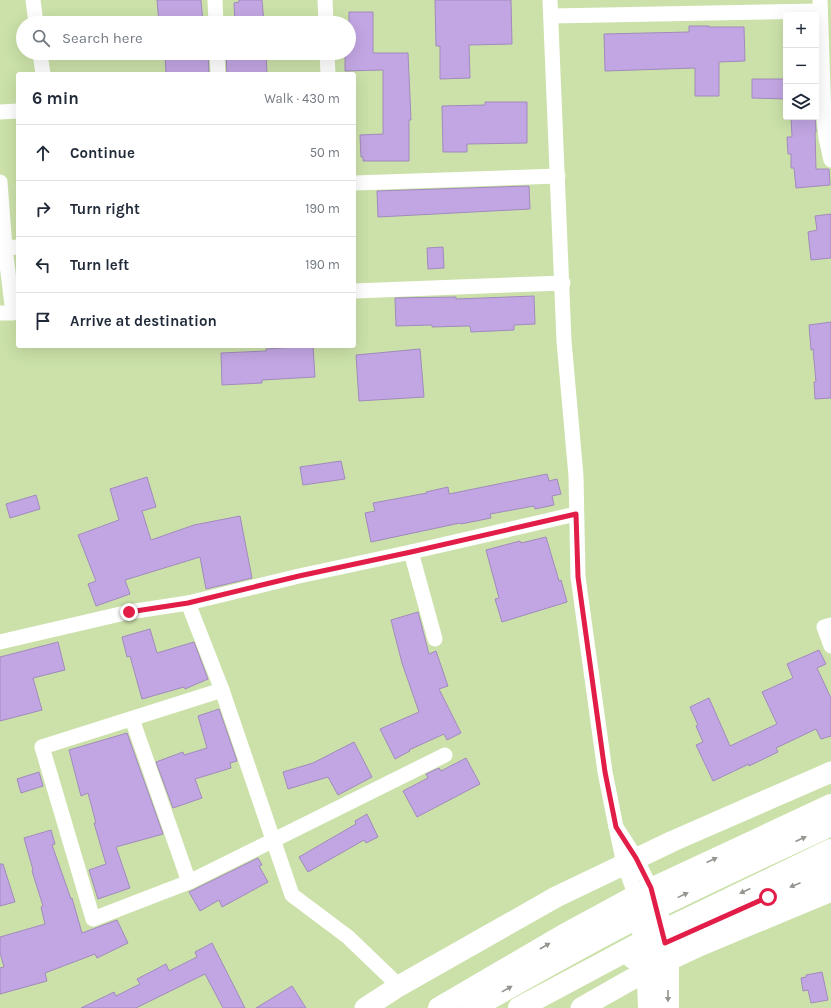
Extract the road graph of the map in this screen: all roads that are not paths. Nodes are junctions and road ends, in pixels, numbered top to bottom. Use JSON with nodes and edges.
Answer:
{"nodes":[{"id":1,"x":33,"y":0,"type":"edge"},
{"id":2,"x":215,"y":0,"type":"edge"},
{"id":3,"x":325,"y":0,"type":"edge"},
{"id":4,"x":550,"y":0,"type":"edge"},
{"id":5,"x":820,"y":5,"type":"edge"},
{"id":6,"x":35,"y":16,"type":"edge"},
{"id":7,"x":216,"y":16,"type":"edge"},
{"id":8,"x":326,"y":16,"type":"edge"},
{"id":9,"x":551,"y":16,"type":"junction"},
{"id":10,"x":41,"y":60,"type":"edge"},
{"id":11,"x":217,"y":60,"type":"edge"},
{"id":12,"x":327,"y":60,"type":"edge"},
{"id":13,"x":43,"y":72,"type":"edge"},
{"id":14,"x":218,"y":72,"type":"edge"},
{"id":15,"x":328,"y":72,"type":"edge"},
{"id":16,"x":16,"y":111,"type":"edge"},
{"id":17,"x":0,"y":112,"type":"edge"},
{"id":18,"x":831,"y":160,"type":"edge"},
{"id":19,"x":558,"y":176,"type":"junction"},
{"id":20,"x":0,"y":182,"type":"edge"},
{"id":21,"x":356,"y":183,"type":"edge"},
{"id":22,"x":12,"y":248,"type":"edge"},
{"id":23,"x":563,"y":283,"type":"junction"},
{"id":24,"x":356,"y":291,"type":"edge"},
{"id":25,"x":0,"y":314,"type":"edge"},
{"id":26,"x":576,"y":514,"type":"junction"},
{"id":27,"x":411,"y":552,"type":"junction"},
{"id":28,"x":188,"y":603,"type":"junction"},
{"id":29,"x":831,"y":625,"type":"edge"},
{"id":30,"x":435,"y":639,"type":"dead end"},
{"id":31,"x":0,"y":642,"type":"edge"},
{"id":32,"x":831,"y":646,"type":"edge"},
{"id":33,"x":222,"y":690,"type":"junction"},
{"id":34,"x":132,"y":719,"type":"junction"},
{"id":35,"x":445,"y":755,"type":"dead end"},
{"id":36,"x":831,"y":772,"type":"edge"},
{"id":37,"x":831,"y":805,"type":"edge"},
{"id":38,"x":830,"y":826,"type":"edge"},
{"id":39,"x":273,"y":839,"type":"junction"},
{"id":40,"x":831,"y":850,"type":"edge"},
{"id":41,"x":630,"y":861,"type":"junction"},
{"id":42,"x":831,"y":870,"type":"edge"},
{"id":43,"x":189,"y":882,"type":"junction"},
{"id":44,"x":831,"y":891,"type":"edge"},
{"id":45,"x":643,"y":892,"type":"junction"},
{"id":46,"x":657,"y":956,"type":"junction"},
{"id":47,"x":399,"y":986,"type":"junction"},
{"id":48,"x":365,"y":1008,"type":"edge"},
{"id":49,"x":439,"y":1008,"type":"edge"},
{"id":50,"x":473,"y":1008,"type":"edge"},
{"id":51,"x":519,"y":1008,"type":"edge"},
{"id":52,"x":542,"y":1008,"type":"edge"},
{"id":53,"x":581,"y":1008,"type":"edge"},
{"id":54,"x":649,"y":1008,"type":"edge"},
{"id":55,"x":668,"y":1008,"type":"edge"}],
"edges":[{"from":1,"to":6,"type":"street"},
{"from":2,"to":7,"type":"street"},
{"from":3,"to":8,"type":"street"},
{"from":4,"to":9,"type":"street"},
{"from":5,"to":9,"type":"street"},
{"from":5,"to":18,"type":"street"},
{"from":9,"to":19,"type":"street"},
{"from":10,"to":13,"type":"street"},
{"from":11,"to":14,"type":"street"},
{"from":12,"to":15,"type":"street"},
{"from":16,"to":17,"type":"street"},
{"from":19,"to":21,"type":"street"},
{"from":19,"to":23,"type":"street"},
{"from":20,"to":22,"type":"street"},
{"from":22,"to":25,"type":"street"},
{"from":23,"to":24,"type":"street"},
{"from":23,"to":26,"type":"street"},
{"from":26,"to":27,"type":"street"},
{"from":26,"to":41,"type":"street"},
{"from":27,"to":28,"type":"street"},
{"from":27,"to":30,"type":"street"},
{"from":28,"to":31,"type":"street"},
{"from":28,"to":33,"type":"street"},
{"from":29,"to":32,"type":"street"},
{"from":33,"to":34,"type":"street"},
{"from":33,"to":39,"type":"street"},
{"from":34,"to":43,"type":"street"},
{"from":34,"to":43,"type":"street"},
{"from":35,"to":39,"type":"street"},
{"from":36,"to":41,"type":"street"},
{"from":45,"to":37,"type":"main road","one_way":true},
{"from":50,"to":38,"type":"main road","one_way":true},
{"from":39,"to":43,"type":"street"},
{"from":39,"to":47,"type":"street"},
{"from":40,"to":51,"type":"main road","one_way":true},
{"from":41,"to":45,"type":"street"},
{"from":41,"to":47,"type":"street"},
{"from":42,"to":46,"type":"main road","one_way":true},
{"from":44,"to":46,"type":"street"},
{"from":45,"to":46,"type":"main road"},
{"from":49,"to":45,"type":"main road","one_way":true},
{"from":46,"to":52,"type":"main road"},
{"from":46,"to":53,"type":"street"},
{"from":46,"to":54,"type":"main road"},
{"from":46,"to":55,"type":"main road","one_way":true},
{"from":47,"to":48,"type":"street"}]}
